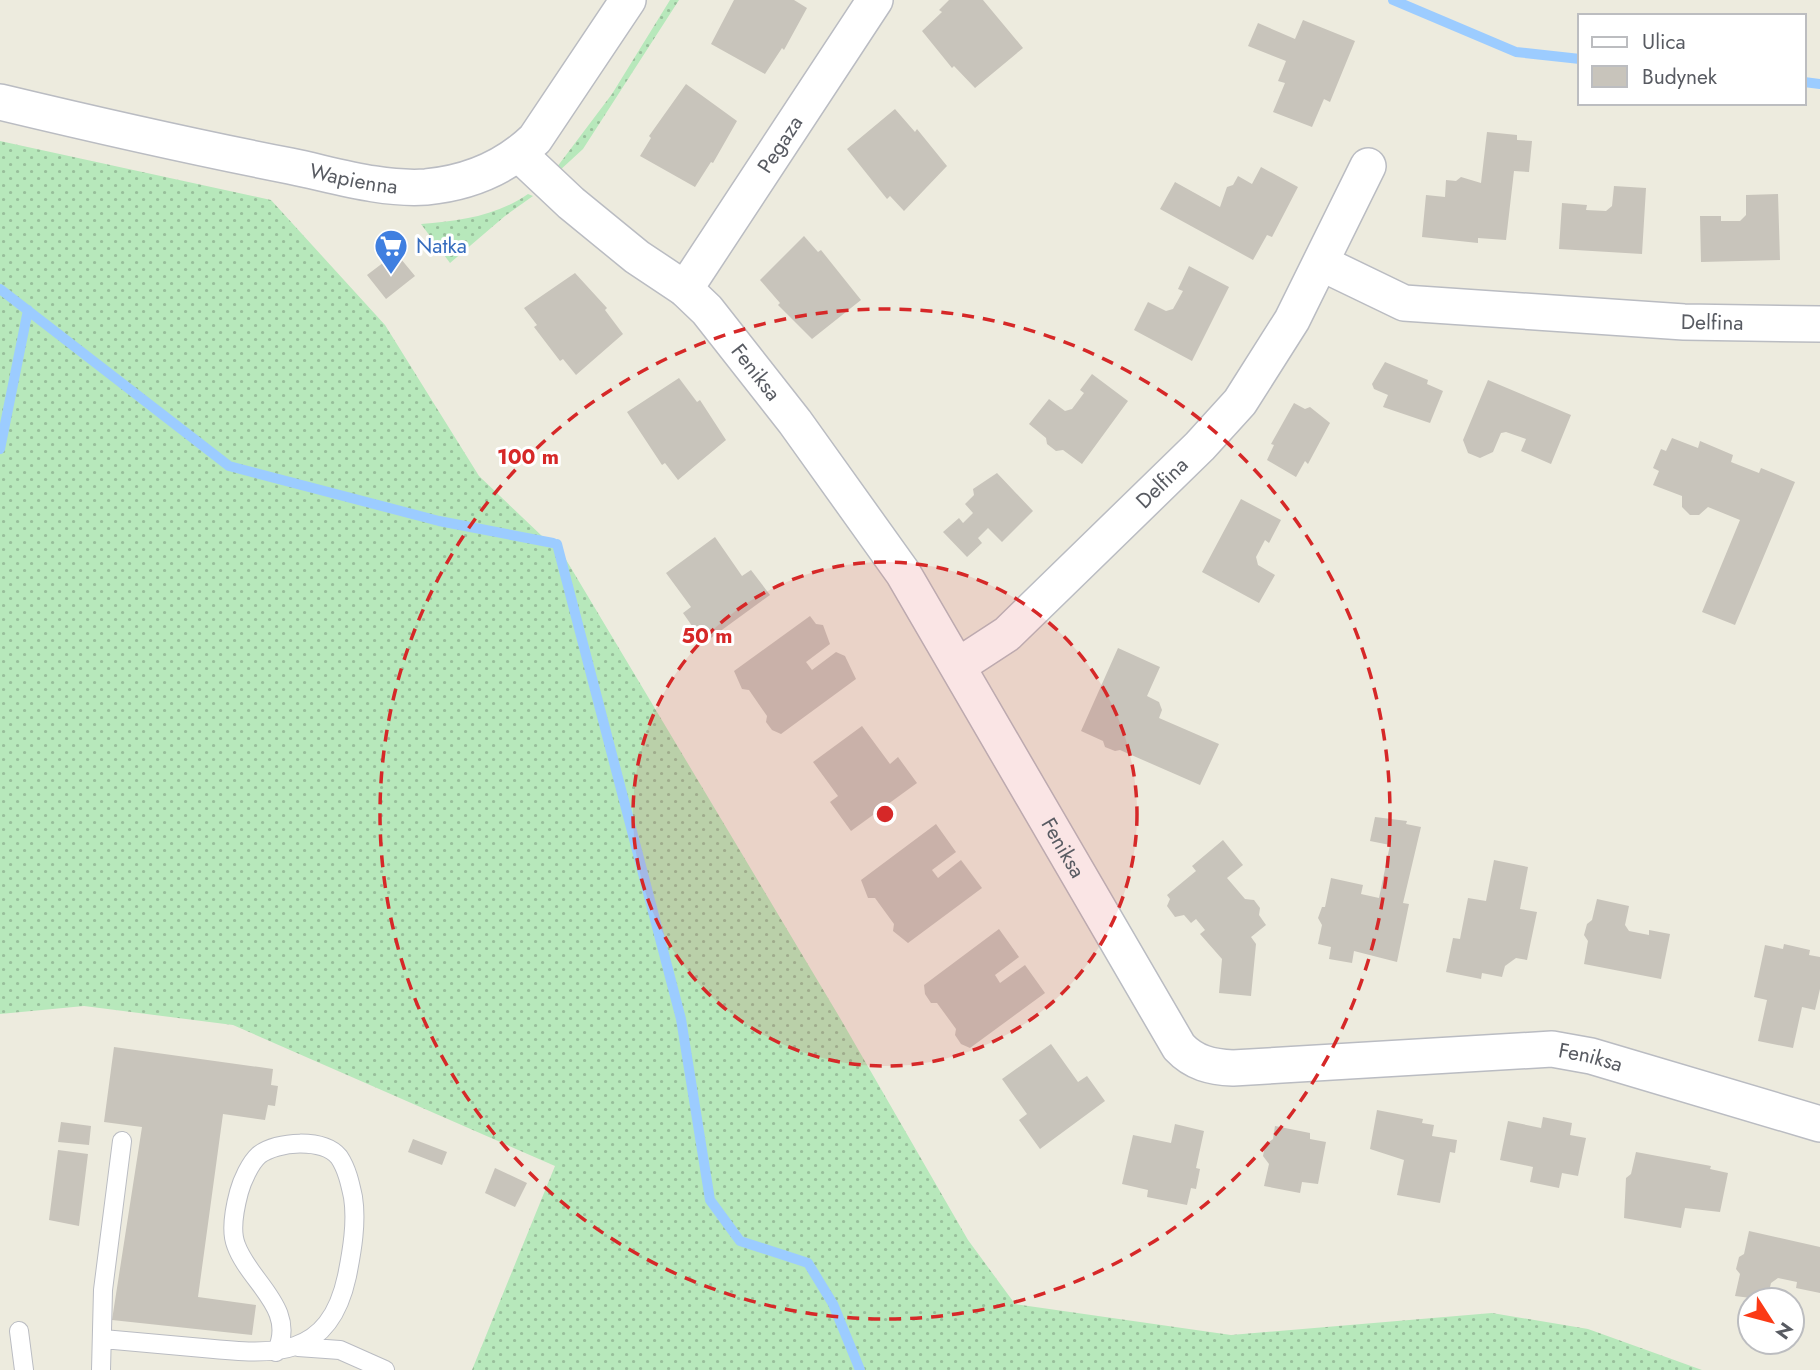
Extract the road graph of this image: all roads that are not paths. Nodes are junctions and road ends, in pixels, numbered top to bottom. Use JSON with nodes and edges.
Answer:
{"nodes":[{"id":1,"x":628,"y":0,"type":"edge"},
{"id":2,"x":875,"y":0,"type":"edge"},
{"id":3,"x":0,"y":102,"type":"edge"},
{"id":4,"x":519,"y":154,"type":"junction"},
{"id":5,"x":1368,"y":166,"type":"dead end"},
{"id":6,"x":1321,"y":263,"type":"junction"},
{"id":7,"x":685,"y":289,"type":"junction"},
{"id":8,"x":1820,"y":324,"type":"edge"},
{"id":9,"x":958,"y":666,"type":"junction"},
{"id":10,"x":1820,"y":1124,"type":"edge"},
{"id":11,"x":122,"y":1141,"type":"dead end"},
{"id":12,"x":19,"y":1331,"type":"dead end"},
{"id":13,"x":103,"y":1339,"type":"junction"},
{"id":14,"x":295,"y":1347,"type":"junction"},
{"id":15,"x":276,"y":1352,"type":"junction"},
{"id":16,"x":24,"y":1370,"type":"edge"},
{"id":17,"x":101,"y":1370,"type":"edge"},
{"id":18,"x":385,"y":1370,"type":"edge"}],
"edges":[{"from":1,"to":4,"type":"street","name":"Wapienna"},
{"from":2,"to":7,"type":"street","name":"Pegaza"},
{"from":3,"to":4,"type":"street","name":"Wapienna"},
{"from":4,"to":7,"type":"street","name":"Feniksa"},
{"from":5,"to":6,"type":"street","name":"Delfina"},
{"from":6,"to":8,"type":"street","name":"Delfina"},
{"from":6,"to":9,"type":"street","name":"Delfina"},
{"from":7,"to":9,"type":"street","name":"Feniksa"},
{"from":9,"to":10,"type":"street","name":"Feniksa"},
{"from":11,"to":13,"type":"lane"},
{"from":12,"to":16,"type":"lane"},
{"from":13,"to":15,"type":"lane"},
{"from":13,"to":17,"type":"lane"},
{"from":14,"to":15,"type":"lane"},
{"from":14,"to":15,"type":"lane"},
{"from":14,"to":18,"type":"lane"}]}
